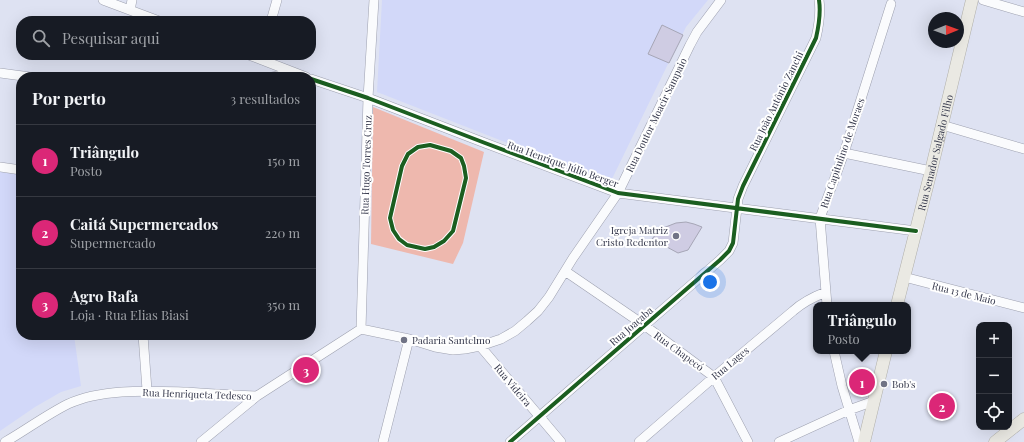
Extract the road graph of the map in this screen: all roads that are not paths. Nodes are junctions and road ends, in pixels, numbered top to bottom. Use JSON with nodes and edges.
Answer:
{"nodes":[{"id":1,"x":103,"y":0,"type":"edge"},
{"id":2,"x":132,"y":0,"type":"edge"},
{"id":3,"x":277,"y":0,"type":"edge"},
{"id":4,"x":374,"y":0,"type":"edge"},
{"id":5,"x":721,"y":0,"type":"edge"},
{"id":6,"x":819,"y":0,"type":"edge"},
{"id":7,"x":972,"y":0,"type":"edge"},
{"id":8,"x":983,"y":0,"type":"edge"},
{"id":9,"x":891,"y":4,"type":"dead end"},
{"id":10,"x":130,"y":10,"type":"junction"},
{"id":11,"x":1024,"y":12,"type":"edge"},
{"id":12,"x":146,"y":16,"type":"edge"},
{"id":13,"x":272,"y":16,"type":"edge"},
{"id":14,"x":267,"y":60,"type":"edge"},
{"id":15,"x":293,"y":72,"type":"edge"},
{"id":16,"x":0,"y":73,"type":"edge"},
{"id":17,"x":16,"y":75,"type":"edge"},
{"id":18,"x":316,"y":81,"type":"edge"},
{"id":19,"x":368,"y":98,"type":"junction"},
{"id":20,"x":942,"y":124,"type":"junction"},
{"id":21,"x":1024,"y":149,"type":"edge"},
{"id":22,"x":844,"y":153,"type":"junction"},
{"id":23,"x":0,"y":167,"type":"edge"},
{"id":24,"x":16,"y":169,"type":"edge"},
{"id":25,"x":931,"y":171,"type":"junction"},
{"id":26,"x":618,"y":193,"type":"junction"},
{"id":27,"x":737,"y":208,"type":"junction"},
{"id":28,"x":820,"y":218,"type":"junction"},
{"id":29,"x":916,"y":230,"type":"junction"},
{"id":30,"x":565,"y":272,"type":"junction"},
{"id":31,"x":904,"y":277,"type":"junction"},
{"id":32,"x":826,"y":292,"type":"junction"},
{"id":33,"x":827,"y":302,"type":"edge"},
{"id":34,"x":898,"y":302,"type":"edge"},
{"id":35,"x":1024,"y":308,"type":"edge"},
{"id":36,"x":644,"y":325,"type":"junction"},
{"id":37,"x":361,"y":329,"type":"junction"},
{"id":38,"x":409,"y":339,"type":"junction"},
{"id":39,"x":142,"y":340,"type":"edge"},
{"id":40,"x":480,"y":346,"type":"junction"},
{"id":41,"x":835,"y":354,"type":"edge"},
{"id":42,"x":885,"y":354,"type":"edge"},
{"id":43,"x":714,"y":377,"type":"junction"},
{"id":44,"x":147,"y":390,"type":"junction"},
{"id":45,"x":257,"y":396,"type":"junction"},
{"id":46,"x":874,"y":401,"type":"junction"},
{"id":47,"x":849,"y":410,"type":"junction"},
{"id":48,"x":539,"y":417,"type":"junction"},
{"id":49,"x":1024,"y":419,"type":"edge"},
{"id":50,"x":7,"y":441,"type":"edge"},
{"id":51,"x":202,"y":442,"type":"edge"},
{"id":52,"x":383,"y":442,"type":"edge"},
{"id":53,"x":510,"y":442,"type":"edge"},
{"id":54,"x":561,"y":442,"type":"edge"},
{"id":55,"x":639,"y":442,"type":"edge"},
{"id":56,"x":748,"y":442,"type":"edge"},
{"id":57,"x":779,"y":442,"type":"edge"},
{"id":58,"x":859,"y":442,"type":"edge"},
{"id":59,"x":864,"y":442,"type":"edge"},
{"id":60,"x":995,"y":442,"type":"edge"}],
"edges":[{"from":1,"to":10,"type":"street"},
{"from":2,"to":10,"type":"street"},
{"from":3,"to":13,"type":"street"},
{"from":4,"to":19,"type":"street","name":"Rua Hugo Torres Cruz"},
{"from":5,"to":26,"type":"street","name":"Rua Doutor Moacir Sampaio"},
{"from":6,"to":27,"type":"street","name":"Rua João Antônio Zanchi"},
{"from":7,"to":20,"type":"main road","name":"Rua Senador Salgado Filho"},
{"from":8,"to":11,"type":"street"},
{"from":9,"to":22,"type":"street","name":"Rua Capitulino de Moraes"},
{"from":10,"to":12,"type":"street"},
{"from":14,"to":15,"type":"street"},
{"from":16,"to":17,"type":"street"},
{"from":18,"to":19,"type":"street","name":"Rua Henrique Júlio Berger"},
{"from":19,"to":26,"type":"street","name":"Rua Henrique Júlio Berger"},
{"from":19,"to":37,"type":"street","name":"Rua Hugo Torres Cruz"},
{"from":20,"to":21,"type":"street"},
{"from":20,"to":25,"type":"main road","name":"Rua Senador Salgado Filho"},
{"from":22,"to":25,"type":"street"},
{"from":22,"to":28,"type":"street","name":"Rua Capitulino de Moraes"},
{"from":23,"to":24,"type":"street"},
{"from":25,"to":29,"type":"main road","name":"Rua Senador Salgado Filho"},
{"from":26,"to":27,"type":"street","name":"Rua Henrique Júlio Berger"},
{"from":26,"to":30,"type":"street","name":"Rua Doutor Moacir Sampaio"},
{"from":27,"to":28,"type":"street","name":"Rua Henrique Júlio Berger"},
{"from":27,"to":36,"type":"street","name":"Rua Joaçaba"},
{"from":28,"to":29,"type":"street","name":"Rua Henrique Júlio Berger"},
{"from":28,"to":32,"type":"street","name":"Rua Capitulino de Moraes"},
{"from":29,"to":31,"type":"main road","name":"Rua Senador Salgado Filho"},
{"from":30,"to":36,"type":"street","name":"Rua Chapecó"},
{"from":30,"to":40,"type":"street","name":"Rua Doutor Moacir Sampaio"},
{"from":31,"to":34,"type":"main road","name":"Rua Senador Salgado Filho"},
{"from":31,"to":35,"type":"street","name":"Rua 13 de Maio"},
{"from":32,"to":33,"type":"street","name":"Rua Capitulino de Moraes"},
{"from":32,"to":43,"type":"street","name":"Rua Lages"},
{"from":36,"to":43,"type":"street","name":"Rua Chapecó"},
{"from":36,"to":48,"type":"street","name":"Rua Joaçaba"},
{"from":37,"to":38,"type":"street","name":"Rua Doutor Moacir Sampaio"},
{"from":37,"to":45,"type":"street"},
{"from":38,"to":40,"type":"street","name":"Rua Doutor Moacir Sampaio"},
{"from":38,"to":52,"type":"street"},
{"from":39,"to":44,"type":"street"},
{"from":40,"to":48,"type":"street","name":"Rua Videira"},
{"from":41,"to":47,"type":"street"},
{"from":42,"to":46,"type":"main road"},
{"from":43,"to":55,"type":"street","name":"Rua Lages"},
{"from":43,"to":56,"type":"street"},
{"from":44,"to":45,"type":"street","name":"Rua Henriqueta Tedesco"},
{"from":44,"to":50,"type":"street","name":"Rua Henriqueta Tedesco"},
{"from":45,"to":51,"type":"street"},
{"from":46,"to":47,"type":"street"},
{"from":46,"to":59,"type":"main road"},
{"from":47,"to":57,"type":"street"},
{"from":47,"to":58,"type":"street"},
{"from":48,"to":53,"type":"street","name":"Rua Joaçaba"},
{"from":48,"to":54,"type":"street","name":"Rua Videira"},
{"from":49,"to":60,"type":"main road"}]}
